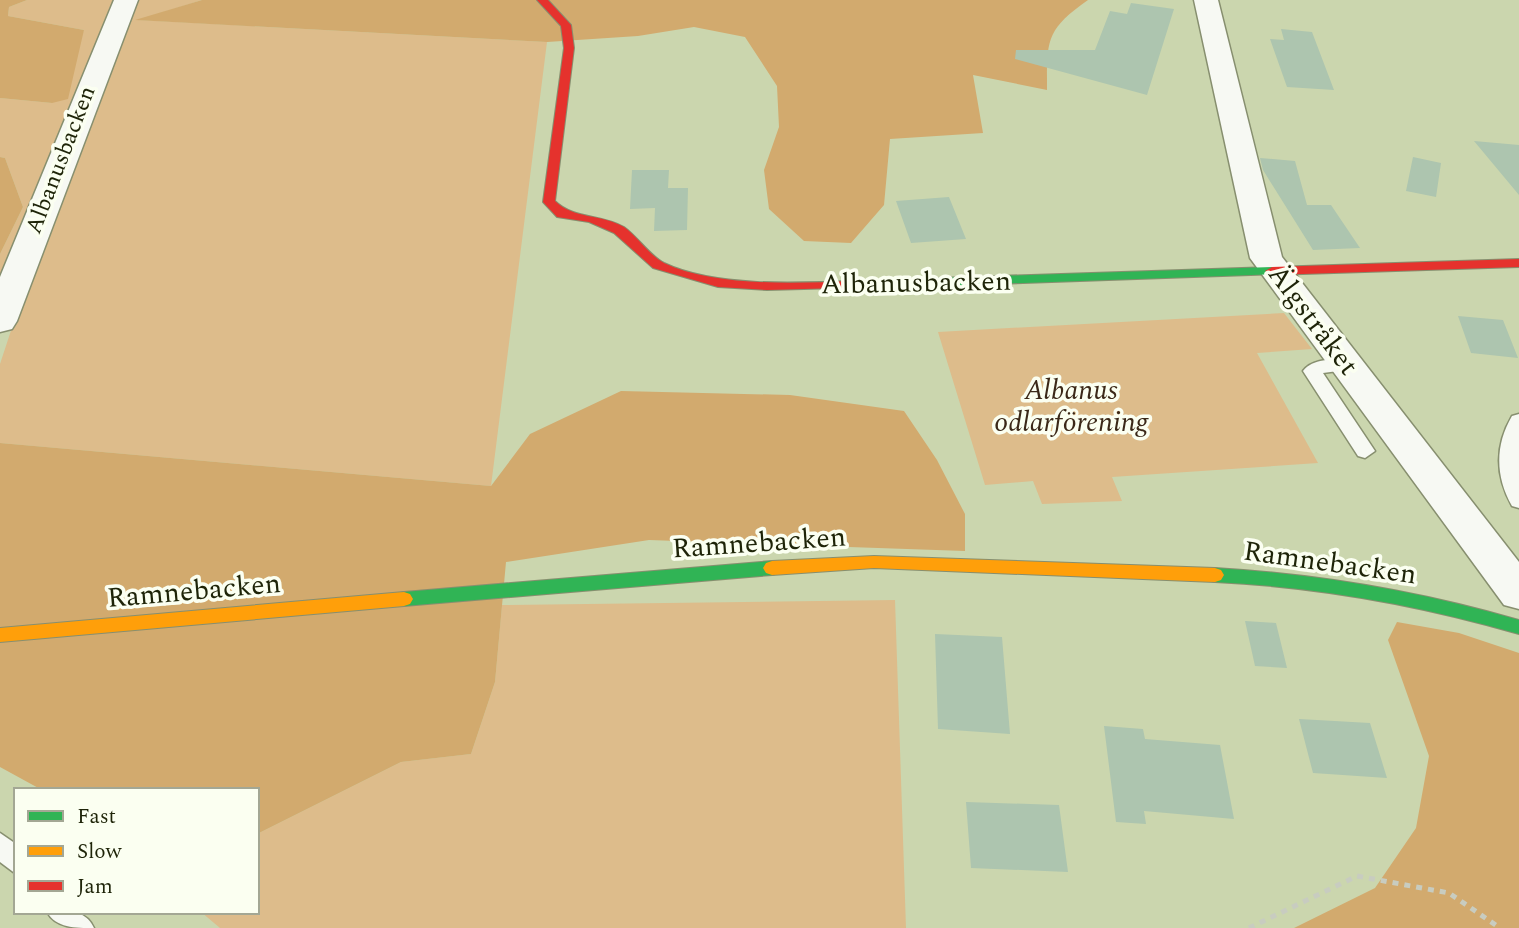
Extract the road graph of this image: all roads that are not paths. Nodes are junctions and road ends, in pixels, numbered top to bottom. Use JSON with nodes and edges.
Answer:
{"nodes":[{"id":1,"x":126,"y":0,"type":"edge"},
{"id":2,"x":542,"y":0,"type":"edge"},
{"id":3,"x":1206,"y":0,"type":"edge"},
{"id":4,"x":1519,"y":263,"type":"edge"},
{"id":5,"x":1274,"y":272,"type":"junction"},
{"id":6,"x":0,"y":321,"type":"edge"},
{"id":7,"x":1347,"y":365,"type":"junction"},
{"id":8,"x":1519,"y":420,"type":"edge"},
{"id":9,"x":1365,"y":451,"type":"dead end"},
{"id":10,"x":1519,"y":501,"type":"edge"},
{"id":11,"x":1519,"y":593,"type":"edge"},
{"id":12,"x":1519,"y":627,"type":"edge"},
{"id":13,"x":0,"y":635,"type":"edge"},
{"id":14,"x":0,"y":844,"type":"edge"},
{"id":15,"x":14,"y":860,"type":"edge"},
{"id":16,"x":64,"y":914,"type":"edge"},
{"id":17,"x":81,"y":928,"type":"edge"}],
"edges":[{"from":1,"to":6,"type":"street","name":"Albanusbacken"},
{"from":2,"to":5,"type":"street","name":"Albanusbacken"},
{"from":3,"to":5,"type":"street","name":"Älgstråket"},
{"from":4,"to":5,"type":"street","name":"Albanusbacken"},
{"from":5,"to":7,"type":"street","name":"Älgstråket"},
{"from":7,"to":9,"type":"lane"},
{"from":7,"to":11,"type":"street","name":"Älgstråket"},
{"from":8,"to":10,"type":"lane"},
{"from":12,"to":13,"type":"street","name":"Ramnebacken"},
{"from":14,"to":15,"type":"lane"},
{"from":16,"to":17,"type":"lane"}]}
